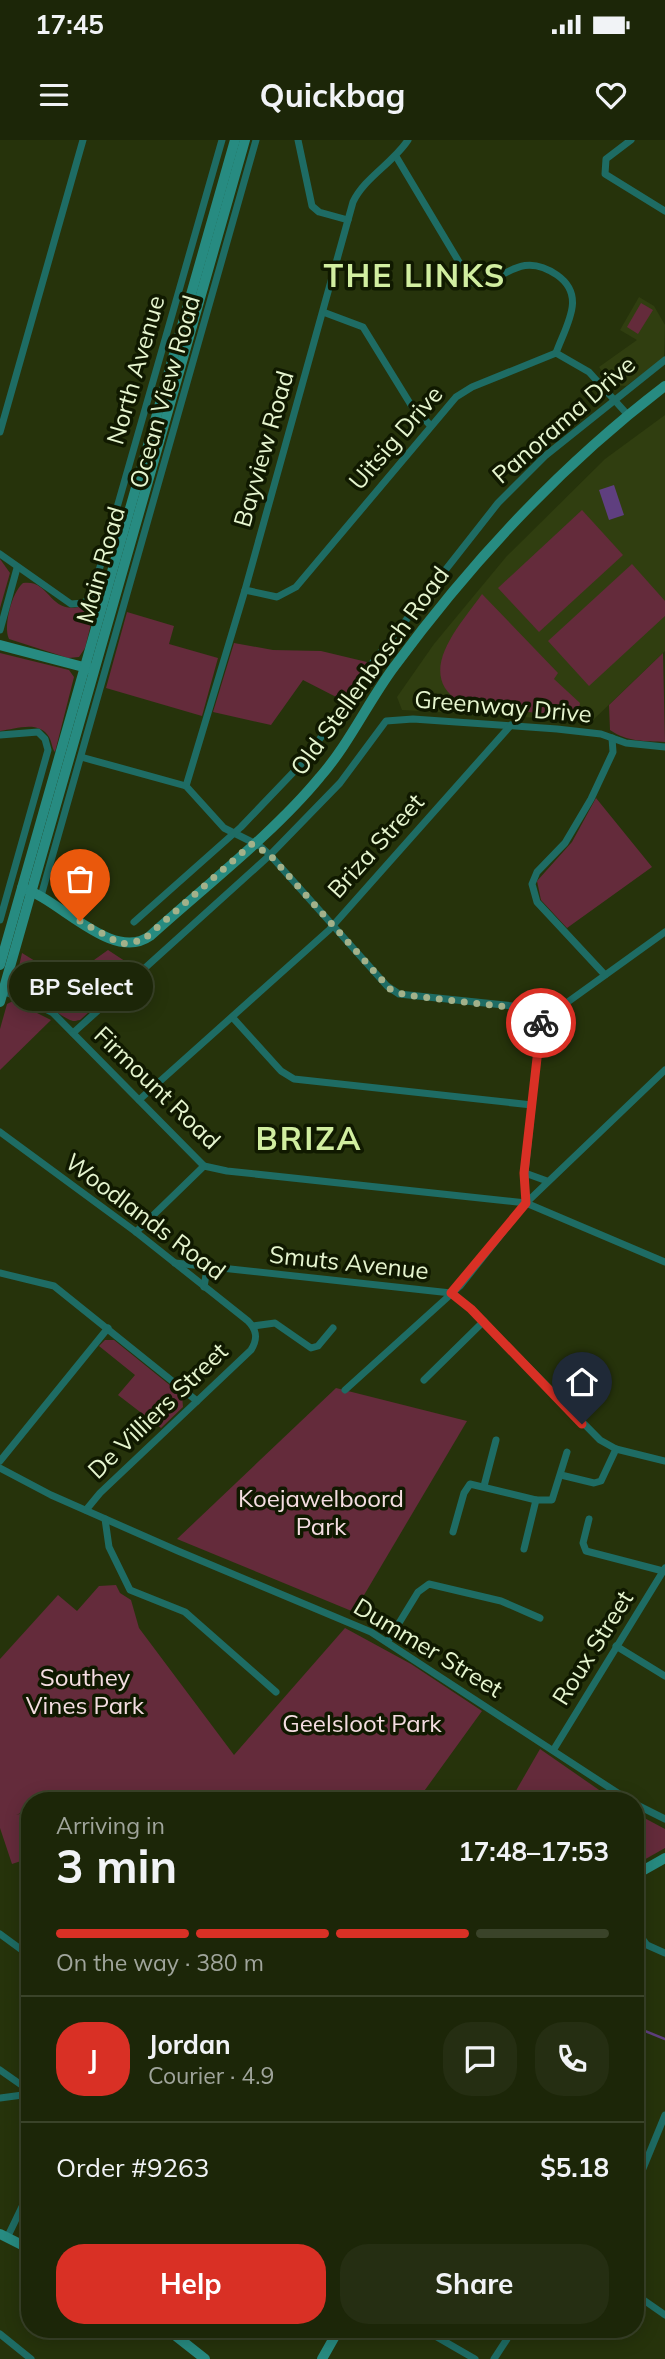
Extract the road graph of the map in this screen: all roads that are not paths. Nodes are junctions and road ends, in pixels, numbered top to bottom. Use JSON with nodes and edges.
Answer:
{"nodes":[{"id":1,"x":83,"y":140,"type":"edge"},
{"id":2,"x":222,"y":140,"type":"edge"},
{"id":3,"x":235,"y":140,"type":"edge"},
{"id":4,"x":245,"y":140,"type":"edge"},
{"id":5,"x":256,"y":140,"type":"edge"},
{"id":6,"x":298,"y":140,"type":"edge"},
{"id":7,"x":408,"y":140,"type":"edge"},
{"id":8,"x":631,"y":140,"type":"edge"},
{"id":9,"x":397,"y":158,"type":"junction"},
{"id":10,"x":665,"y":211,"type":"edge"},
{"id":11,"x":348,"y":220,"type":"junction"},
{"id":12,"x":323,"y":312,"type":"junction"},
{"id":13,"x":556,"y":353,"type":"junction"},
{"id":14,"x":665,"y":360,"type":"edge"},
{"id":15,"x":665,"y":386,"type":"edge"},
{"id":16,"x":614,"y":400,"type":"junction"},
{"id":17,"x":627,"y":414,"type":"junction"},
{"id":18,"x":430,"y":425,"type":"junction"},
{"id":19,"x":0,"y":432,"type":"edge"},
{"id":20,"x":0,"y":554,"type":"edge"},
{"id":21,"x":17,"y":568,"type":"junction"},
{"id":22,"x":245,"y":590,"type":"junction"},
{"id":23,"x":0,"y":630,"type":"edge"},
{"id":24,"x":0,"y":645,"type":"edge"},
{"id":25,"x":90,"y":669,"type":"junction"},
{"id":26,"x":511,"y":725,"type":"junction"},
{"id":27,"x":0,"y":735,"type":"edge"},
{"id":28,"x":612,"y":738,"type":"junction"},
{"id":29,"x":665,"y":747,"type":"edge"},
{"id":30,"x":81,"y":757,"type":"junction"},
{"id":31,"x":186,"y":786,"type":"junction"},
{"id":32,"x":233,"y":833,"type":"junction"},
{"id":33,"x":252,"y":844,"type":"junction"},
{"id":34,"x":270,"y":855,"type":"junction"},
{"id":35,"x":27,"y":889,"type":"junction"},
{"id":36,"x":41,"y":896,"type":"junction"},
{"id":37,"x":0,"y":920,"type":"edge"},
{"id":38,"x":135,"y":922,"type":"dead end"},
{"id":39,"x":332,"y":925,"type":"junction"},
{"id":40,"x":665,"y":932,"type":"edge"},
{"id":41,"x":0,"y":965,"type":"edge"},
{"id":42,"x":606,"y":975,"type":"junction"},
{"id":43,"x":1,"y":995,"type":"edge"},
{"id":44,"x":542,"y":1011,"type":"junction"},
{"id":45,"x":233,"y":1018,"type":"junction"},
{"id":46,"x":73,"y":1033,"type":"junction"},
{"id":47,"x":665,"y":1070,"type":"edge"},
{"id":48,"x":139,"y":1100,"type":"junction"},
{"id":49,"x":532,"y":1105,"type":"junction"},
{"id":50,"x":0,"y":1132,"type":"edge"},
{"id":51,"x":204,"y":1166,"type":"junction"},
{"id":52,"x":524,"y":1173,"type":"junction"},
{"id":53,"x":547,"y":1181,"type":"junction"},
{"id":54,"x":526,"y":1203,"type":"junction"},
{"id":55,"x":136,"y":1232,"type":"junction"},
{"id":56,"x":665,"y":1262,"type":"edge"},
{"id":57,"x":175,"y":1263,"type":"junction"},
{"id":58,"x":216,"y":1267,"type":"junction"},
{"id":59,"x":0,"y":1273,"type":"edge"},
{"id":60,"x":204,"y":1287,"type":"junction"},
{"id":61,"x":451,"y":1293,"type":"junction"},
{"id":62,"x":484,"y":1321,"type":"junction"},
{"id":63,"x":253,"y":1326,"type":"junction"},
{"id":64,"x":108,"y":1328,"type":"junction"},
{"id":65,"x":333,"y":1328,"type":"dead end"},
{"id":66,"x":424,"y":1380,"type":"dead end"},
{"id":67,"x":345,"y":1390,"type":"dead end"},
{"id":68,"x":197,"y":1401,"type":"junction"},
{"id":69,"x":496,"y":1440,"type":"dead end"},
{"id":70,"x":616,"y":1449,"type":"junction"},
{"id":71,"x":567,"y":1452,"type":"dead end"},
{"id":72,"x":0,"y":1461,"type":"edge"},
{"id":73,"x":665,"y":1461,"type":"edge"},
{"id":74,"x":0,"y":1468,"type":"edge"},
{"id":75,"x":561,"y":1475,"type":"junction"},
{"id":76,"x":484,"y":1486,"type":"junction"},
{"id":77,"x":536,"y":1500,"type":"junction"},
{"id":78,"x":86,"y":1510,"type":"junction"},
{"id":79,"x":105,"y":1519,"type":"junction"},
{"id":80,"x":589,"y":1519,"type":"dead end"},
{"id":81,"x":453,"y":1532,"type":"dead end"},
{"id":82,"x":524,"y":1549,"type":"dead end"},
{"id":83,"x":664,"y":1569,"type":"edge"},
{"id":84,"x":540,"y":1618,"type":"dead end"},
{"id":85,"x":388,"y":1642,"type":"junction"},
{"id":86,"x":616,"y":1646,"type":"junction"},
{"id":87,"x":665,"y":1676,"type":"edge"},
{"id":88,"x":276,"y":1692,"type":"dead end"},
{"id":89,"x":554,"y":1749,"type":"junction"},
{"id":90,"x":617,"y":1792,"type":"edge"},
{"id":91,"x":644,"y":1808,"type":"edge"},
{"id":92,"x":665,"y":1819,"type":"edge"},
{"id":93,"x":665,"y":1858,"type":"edge"},
{"id":94,"x":644,"y":1870,"type":"edge"},
{"id":95,"x":0,"y":1934,"type":"edge"},
{"id":96,"x":644,"y":1942,"type":"edge"},
{"id":97,"x":21,"y":1949,"type":"edge"},
{"id":98,"x":665,"y":1953,"type":"edge"},
{"id":99,"x":0,"y":2070,"type":"edge"},
{"id":100,"x":21,"y":2086,"type":"edge"},
{"id":101,"x":21,"y":2094,"type":"edge"},
{"id":102,"x":0,"y":2098,"type":"edge"},
{"id":103,"x":665,"y":2115,"type":"edge"},
{"id":104,"x":644,"y":2166,"type":"edge"},
{"id":105,"x":21,"y":2206,"type":"edge"},
{"id":106,"x":4,"y":2236,"type":"edge"},
{"id":107,"x":21,"y":2244,"type":"edge"},
{"id":108,"x":644,"y":2300,"type":"edge"},
{"id":109,"x":665,"y":2315,"type":"edge"},
{"id":110,"x":0,"y":2334,"type":"edge"},
{"id":111,"x":178,"y":2338,"type":"edge"},
{"id":112,"x":334,"y":2338,"type":"edge"},
{"id":113,"x":438,"y":2338,"type":"edge"},
{"id":114,"x":507,"y":2339,"type":"dead end"},
{"id":115,"x":31,"y":2359,"type":"edge"},
{"id":116,"x":205,"y":2359,"type":"edge"},
{"id":117,"x":322,"y":2359,"type":"edge"},
{"id":118,"x":475,"y":2359,"type":"edge"},
{"id":119,"x":494,"y":2359,"type":"edge"}],
"edges":[{"from":1,"to":19,"type":"street"},
{"from":2,"to":21,"type":"street","name":"North Avenue"},
{"from":3,"to":25,"type":"main road","name":"Main Road"},
{"from":4,"to":25,"type":"main road","name":"Main Road"},
{"from":5,"to":30,"type":"street","name":"Ocean View Road"},
{"from":6,"to":11,"type":"street"},
{"from":7,"to":9,"type":"street","name":"Bayview Road"},
{"from":8,"to":10,"type":"street"},
{"from":9,"to":11,"type":"street","name":"Bayview Road"},
{"from":9,"to":13,"type":"street"},
{"from":11,"to":12,"type":"street","name":"Bayview Road"},
{"from":12,"to":18,"type":"street"},
{"from":12,"to":22,"type":"street","name":"Bayview Road"},
{"from":13,"to":16,"type":"street"},
{"from":13,"to":18,"type":"street","name":"Uitsig Drive"},
{"from":14,"to":16,"type":"street","name":"Panorama Drive"},
{"from":15,"to":17,"type":"main road","name":"Old Stellenbosch Road"},
{"from":16,"to":17,"type":"street"},
{"from":16,"to":32,"type":"street","name":"Panorama Drive"},
{"from":17,"to":33,"type":"main road","name":"Old Stellenbosch Road"},
{"from":18,"to":22,"type":"street","name":"Uitsig Drive"},
{"from":20,"to":21,"type":"street"},
{"from":21,"to":23,"type":"street"},
{"from":22,"to":31,"type":"street","name":"Bayview Road"},
{"from":24,"to":25,"type":"main road"},
{"from":25,"to":35,"type":"main road","name":"Main Road"},
{"from":26,"to":28,"type":"street","name":"Greenway Drive"},
{"from":26,"to":34,"type":"street","name":"Greenway Drive"},
{"from":26,"to":39,"type":"street","name":"Briza Street"},
{"from":27,"to":37,"type":"street"},
{"from":28,"to":29,"type":"street","name":"Greenway Drive"},
{"from":28,"to":42,"type":"street"},
{"from":30,"to":31,"type":"street"},
{"from":30,"to":36,"type":"street","name":"Ocean View Road"},
{"from":31,"to":32,"type":"street"},
{"from":32,"to":33,"type":"street"},
{"from":32,"to":38,"type":"street","name":"Panorama Drive"},
{"from":33,"to":34,"type":"street"},
{"from":33,"to":36,"type":"main road","name":"Old Stellenbosch Road"},
{"from":34,"to":39,"type":"street"},
{"from":34,"to":46,"type":"street"},
{"from":35,"to":36,"type":"main road","name":"Old Stellenbosch Road"},
{"from":35,"to":41,"type":"main road","name":"Main Road"},
{"from":35,"to":43,"type":"main road","name":"Main Road"},
{"from":39,"to":44,"type":"street"},
{"from":39,"to":45,"type":"street","name":"Briza Street"},
{"from":40,"to":42,"type":"street"},
{"from":42,"to":44,"type":"street"},
{"from":43,"to":46,"type":"street","name":"Firmount Road"},
{"from":44,"to":49,"type":"street"},
{"from":45,"to":48,"type":"street","name":"Briza Street"},
{"from":45,"to":49,"type":"street"},
{"from":46,"to":48,"type":"street","name":"Firmount Road"},
{"from":47,"to":53,"type":"street"},
{"from":48,"to":51,"type":"street","name":"Firmount Road"},
{"from":49,"to":52,"type":"street"},
{"from":50,"to":55,"type":"street","name":"Woodlands Road"},
{"from":51,"to":54,"type":"street","name":"Firmount Road"},
{"from":51,"to":55,"type":"street"},
{"from":52,"to":53,"type":"street"},
{"from":52,"to":54,"type":"street"},
{"from":53,"to":54,"type":"street"},
{"from":54,"to":56,"type":"street","name":"Firmount Road"},
{"from":54,"to":61,"type":"street"},
{"from":55,"to":57,"type":"street","name":"Woodlands Road"},
{"from":57,"to":58,"type":"street","name":"Smuts Avenue"},
{"from":57,"to":60,"type":"street","name":"Woodlands Road"},
{"from":58,"to":60,"type":"street"},
{"from":58,"to":61,"type":"street","name":"Smuts Avenue"},
{"from":59,"to":64,"type":"street"},
{"from":60,"to":63,"type":"street","name":"Woodlands Road"},
{"from":61,"to":62,"type":"street","name":"Smuts Avenue"},
{"from":61,"to":67,"type":"street"},
{"from":62,"to":66,"type":"street"},
{"from":62,"to":70,"type":"street","name":"Smuts Avenue"},
{"from":63,"to":65,"type":"street"},
{"from":63,"to":68,"type":"street","name":"De Villiers Street"},
{"from":64,"to":68,"type":"street"},
{"from":64,"to":72,"type":"street"},
{"from":68,"to":78,"type":"street","name":"De Villiers Street"},
{"from":69,"to":76,"type":"street"},
{"from":70,"to":73,"type":"street","name":"Smuts Avenue"},
{"from":70,"to":75,"type":"street"},
{"from":71,"to":75,"type":"street"},
{"from":74,"to":78,"type":"street","name":"Dummer Street"},
{"from":75,"to":77,"type":"street"},
{"from":76,"to":77,"type":"street"},
{"from":76,"to":81,"type":"street"},
{"from":77,"to":82,"type":"street"},
{"from":78,"to":79,"type":"street","name":"Dummer Street"},
{"from":79,"to":85,"type":"street","name":"Dummer Street"},
{"from":79,"to":88,"type":"street"},
{"from":80,"to":83,"type":"street"},
{"from":83,"to":86,"type":"street","name":"Roux Street"},
{"from":84,"to":85,"type":"street"},
{"from":85,"to":89,"type":"street","name":"Dummer Street"},
{"from":86,"to":87,"type":"street"},
{"from":86,"to":89,"type":"street","name":"Roux Street"},
{"from":89,"to":90,"type":"street","name":"Dummer Street"},
{"from":91,"to":92,"type":"street"},
{"from":93,"to":94,"type":"main road"},
{"from":95,"to":97,"type":"street"},
{"from":96,"to":98,"type":"street"},
{"from":99,"to":100,"type":"street"},
{"from":101,"to":102,"type":"street"},
{"from":103,"to":104,"type":"street"},
{"from":105,"to":106,"type":"street"},
{"from":106,"to":107,"type":"main road"},
{"from":108,"to":109,"type":"street"},
{"from":110,"to":115,"type":"street"},
{"from":111,"to":116,"type":"main road"},
{"from":112,"to":117,"type":"main road"},
{"from":113,"to":118,"type":"street"},
{"from":114,"to":119,"type":"street"}]}
